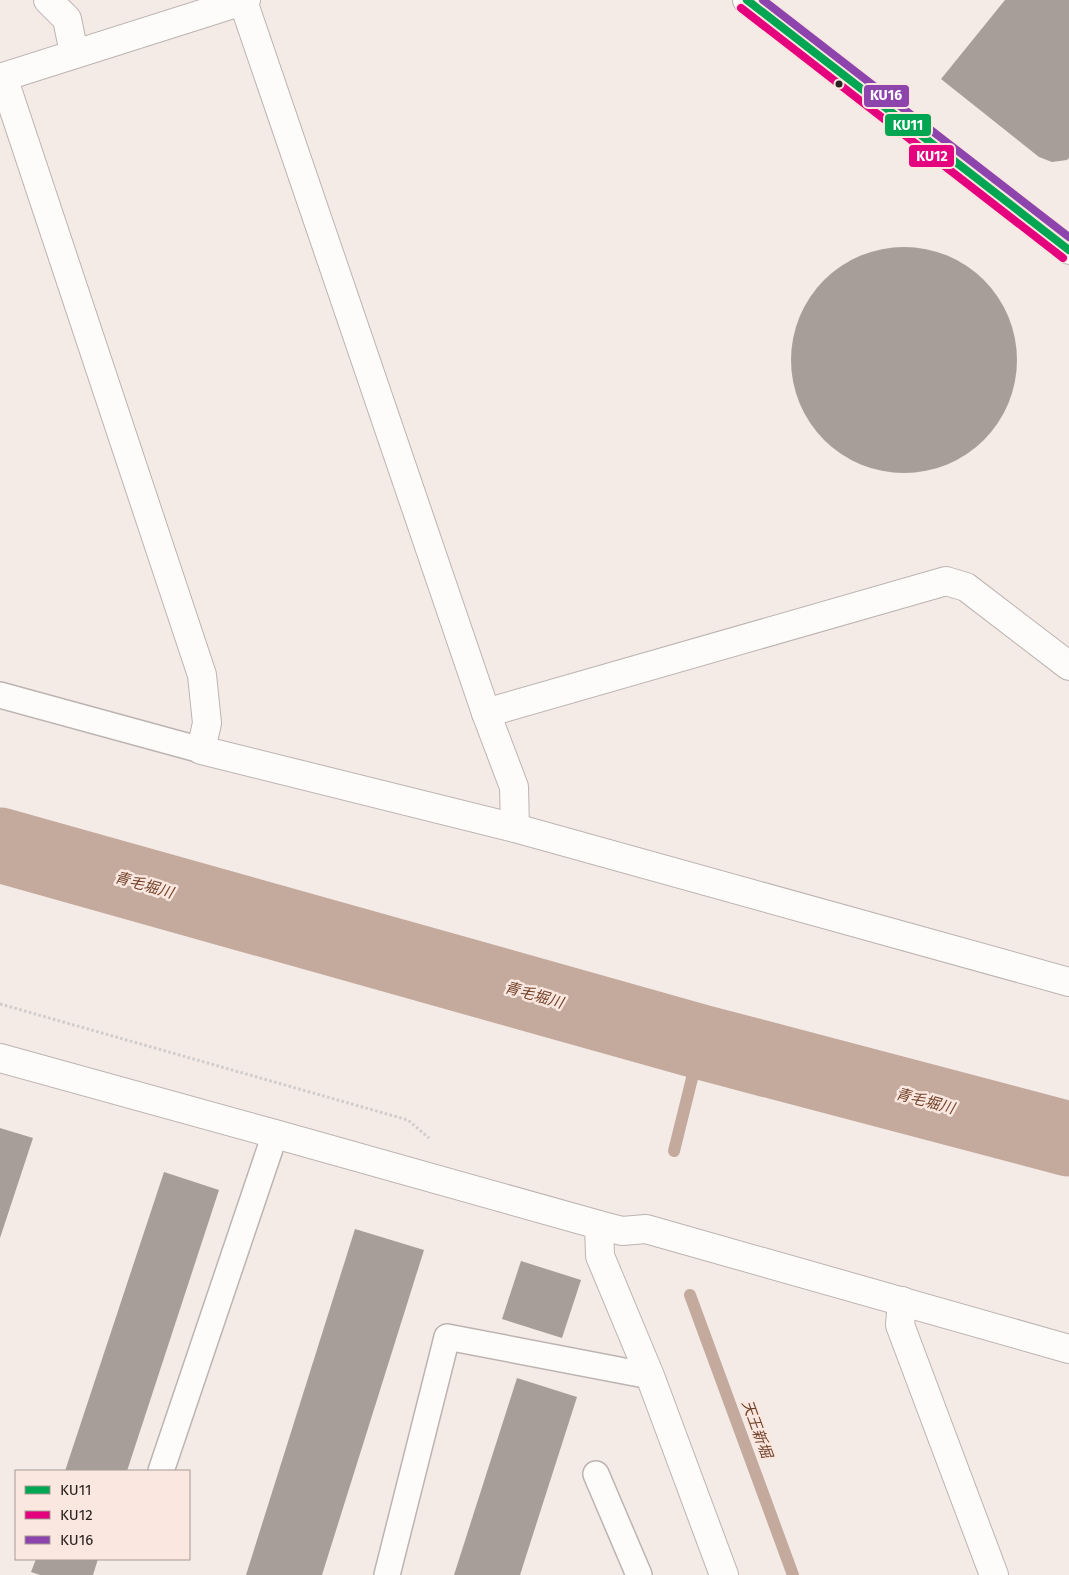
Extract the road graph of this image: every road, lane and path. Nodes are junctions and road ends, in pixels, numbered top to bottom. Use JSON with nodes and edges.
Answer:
{"nodes":[{"id":1,"x":48,"y":0,"type":"edge"},
{"id":2,"x":748,"y":0,"type":"edge"},
{"id":3,"x":238,"y":2,"type":"edge"},
{"id":4,"x":74,"y":53,"type":"junction"},
{"id":5,"x":1,"y":77,"type":"edge"},
{"id":6,"x":1069,"y":250,"type":"edge"},
{"id":7,"x":1069,"y":666,"type":"edge"},
{"id":8,"x":0,"y":694,"type":"edge"},
{"id":9,"x":486,"y":713,"type":"junction"},
{"id":10,"x":201,"y":750,"type":"junction"},
{"id":11,"x":515,"y":828,"type":"junction"},
{"id":12,"x":1069,"y":982,"type":"edge"},
{"id":13,"x":0,"y":1004,"type":"edge"},
{"id":14,"x":0,"y":1058,"type":"edge"},
{"id":15,"x":275,"y":1134,"type":"junction"},
{"id":16,"x":434,"y":1143,"type":"dead end"},
{"id":17,"x":599,"y":1225,"type":"junction"},
{"id":18,"x":902,"y":1301,"type":"junction"},
{"id":19,"x":1069,"y":1349,"type":"edge"},
{"id":20,"x":650,"y":1376,"type":"junction"},
{"id":21,"x":161,"y":1470,"type":"edge"},
{"id":22,"x":596,"y":1474,"type":"dead end"},
{"id":23,"x":387,"y":1575,"type":"edge"},
{"id":24,"x":639,"y":1575,"type":"edge"},
{"id":25,"x":724,"y":1575,"type":"edge"},
{"id":26,"x":994,"y":1575,"type":"edge"}],
"edges":[{"from":1,"to":4,"type":"street"},
{"from":2,"to":6,"type":"street"},
{"from":3,"to":4,"type":"street"},
{"from":3,"to":9,"type":"street"},
{"from":4,"to":5,"type":"street"},
{"from":5,"to":10,"type":"street"},
{"from":7,"to":9,"type":"street"},
{"from":8,"to":10,"type":"lane"},
{"from":9,"to":11,"type":"street"},
{"from":10,"to":11,"type":"street"},
{"from":11,"to":12,"type":"street"},
{"from":13,"to":16,"type":"path"},
{"from":14,"to":15,"type":"street"},
{"from":15,"to":17,"type":"street"},
{"from":15,"to":21,"type":"lane"},
{"from":17,"to":18,"type":"street"},
{"from":17,"to":20,"type":"street"},
{"from":18,"to":19,"type":"street"},
{"from":18,"to":26,"type":"street"},
{"from":20,"to":23,"type":"lane"},
{"from":20,"to":25,"type":"street"},
{"from":22,"to":24,"type":"lane"}]}
